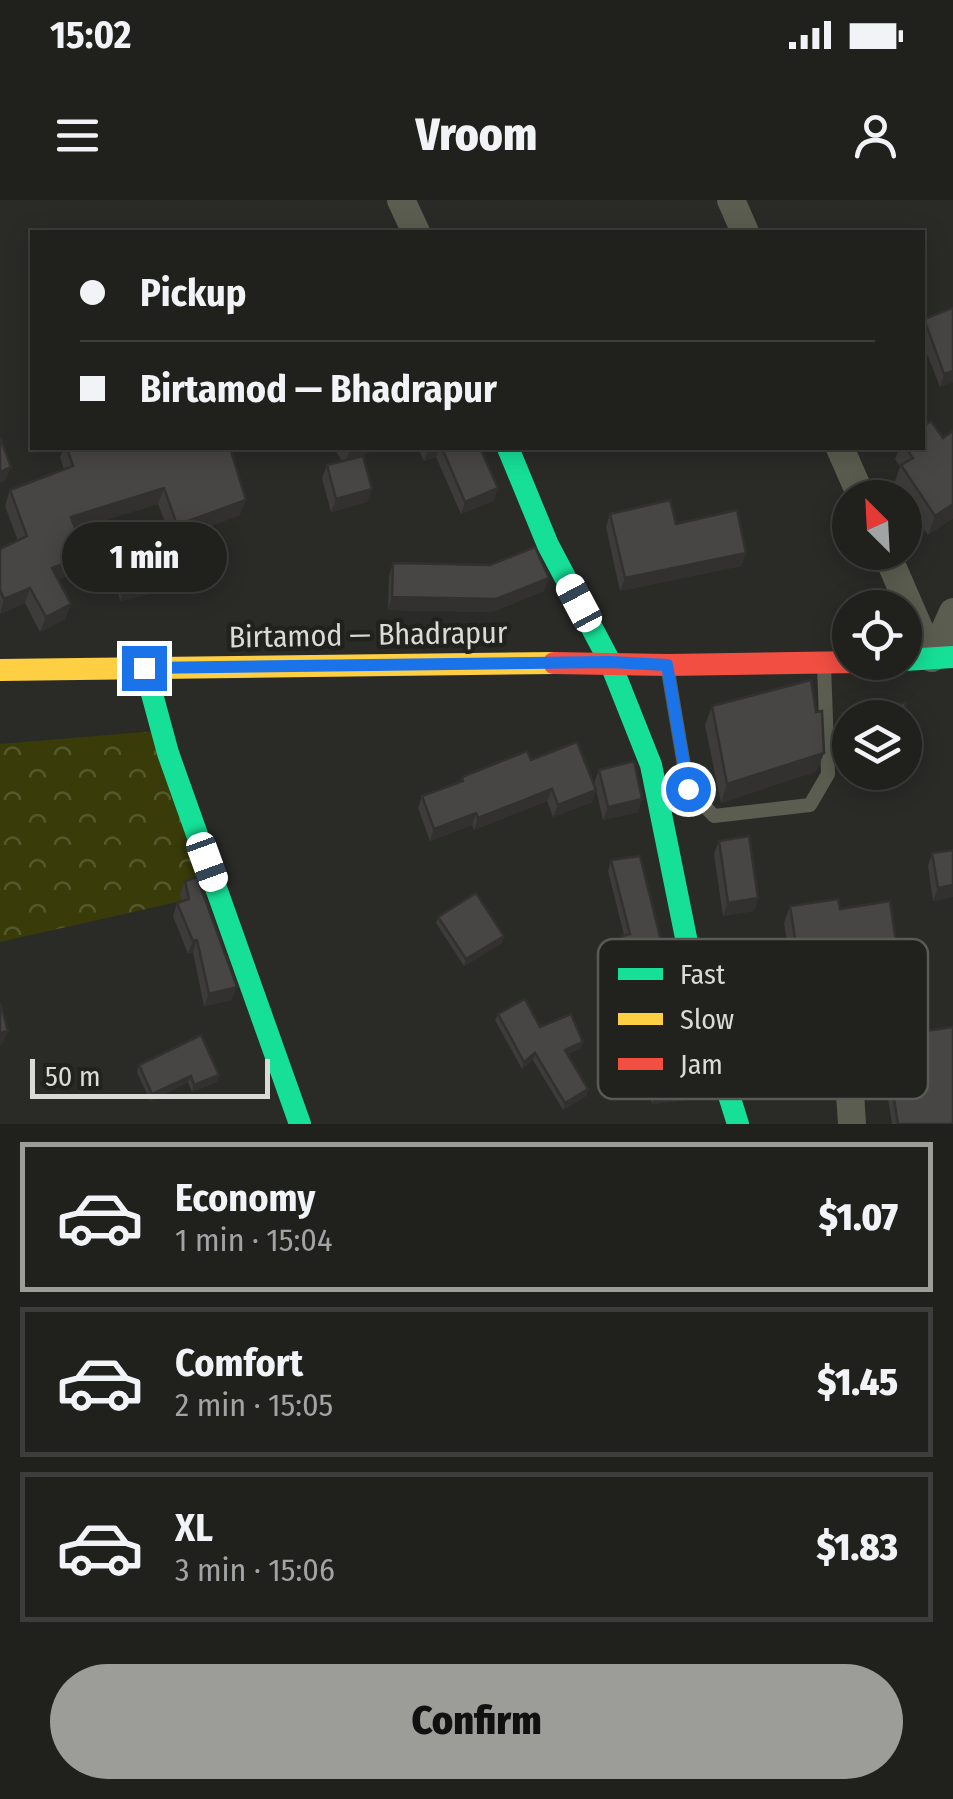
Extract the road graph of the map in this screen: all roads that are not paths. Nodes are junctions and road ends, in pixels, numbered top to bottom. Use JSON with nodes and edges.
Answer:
{"nodes":[{"id":1,"x":401,"y":200,"type":"edge"},
{"id":2,"x":731,"y":200,"type":"edge"},
{"id":3,"x":415,"y":230,"type":"edge"},
{"id":4,"x":744,"y":230,"type":"edge"},
{"id":5,"x":509,"y":450,"type":"edge"},
{"id":6,"x":841,"y":450,"type":"edge"},
{"id":7,"x":854,"y":480,"type":"edge"},
{"id":8,"x":893,"y":570,"type":"edge"},
{"id":9,"x":953,"y":612,"type":"edge"},
{"id":10,"x":930,"y":658,"type":"edge"},
{"id":11,"x":610,"y":662,"type":"junction"},
{"id":12,"x":824,"y":664,"type":"junction"},
{"id":13,"x":832,"y":664,"type":"edge"},
{"id":14,"x":667,"y":665,"type":"junction"},
{"id":15,"x":144,"y":668,"type":"junction"},
{"id":16,"x":0,"y":670,"type":"edge"},
{"id":17,"x":686,"y":939,"type":"edge"},
{"id":18,"x":730,"y":1099,"type":"edge"},
{"id":19,"x":850,"y":1099,"type":"edge"},
{"id":20,"x":300,"y":1124,"type":"edge"},
{"id":21,"x":738,"y":1124,"type":"edge"},
{"id":22,"x":852,"y":1124,"type":"edge"}],
"edges":[{"from":1,"to":3,"type":"street"},
{"from":2,"to":4,"type":"street"},
{"from":5,"to":11,"type":"street"},
{"from":6,"to":7,"type":"street"},
{"from":8,"to":10,"type":"street"},
{"from":9,"to":10,"type":"street"},
{"from":11,"to":14,"type":"street","name":"Birtamod — Bhadrapur"},
{"from":11,"to":15,"type":"street","name":"Birtamod — Bhadrapur"},
{"from":11,"to":17,"type":"street"},
{"from":12,"to":13,"type":"street","name":"Birtamod — Bhadrapur"},
{"from":12,"to":14,"type":"street","name":"Birtamod — Bhadrapur"},
{"from":12,"to":14,"type":"lane"},
{"from":15,"to":16,"type":"street","name":"Birtamod — Bhadrapur"},
{"from":15,"to":20,"type":"street"},
{"from":18,"to":21,"type":"street"},
{"from":19,"to":22,"type":"street"}]}
